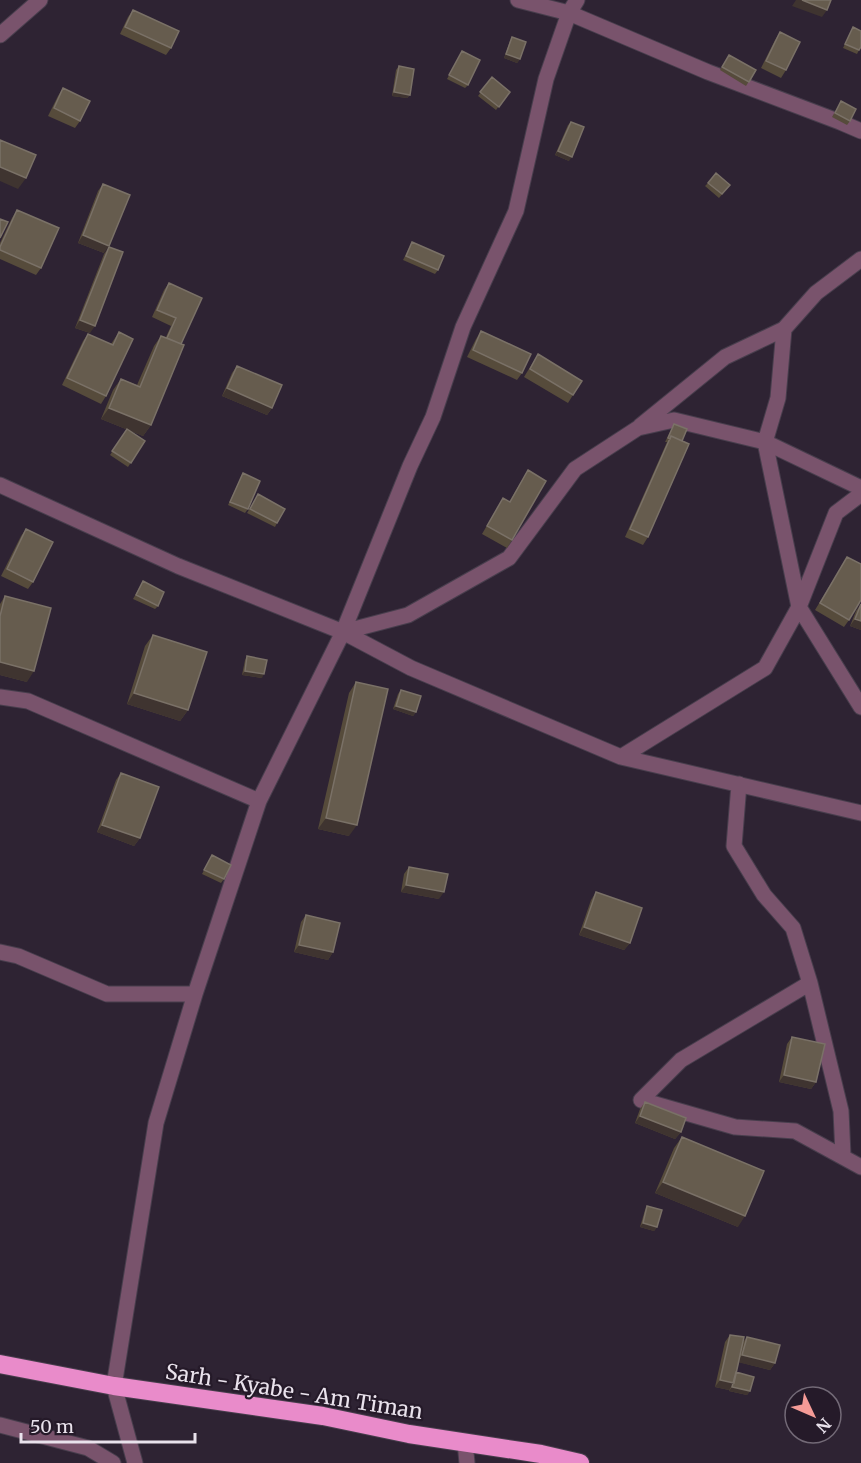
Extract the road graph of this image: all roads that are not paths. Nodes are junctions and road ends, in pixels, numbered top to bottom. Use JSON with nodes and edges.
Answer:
{"nodes":[{"id":1,"x":40,"y":0,"type":"edge"},
{"id":2,"x":518,"y":0,"type":"edge"},
{"id":3,"x":573,"y":6,"type":"edge"},
{"id":4,"x":0,"y":35,"type":"edge"},
{"id":5,"x":861,"y":131,"type":"edge"},
{"id":6,"x":861,"y":259,"type":"edge"},
{"id":7,"x":784,"y":329,"type":"junction"},
{"id":8,"x":638,"y":428,"type":"junction"},
{"id":9,"x":765,"y":442,"type":"junction"},
{"id":10,"x":0,"y":485,"type":"edge"},
{"id":11,"x":861,"y":488,"type":"edge"},
{"id":12,"x":861,"y":494,"type":"edge"},
{"id":13,"x":799,"y":607,"type":"junction"},
{"id":14,"x":343,"y":633,"type":"junction"},
{"id":15,"x":0,"y":697,"type":"edge"},
{"id":16,"x":861,"y":707,"type":"edge"},
{"id":17,"x":621,"y":757,"type":"junction"},
{"id":18,"x":739,"y":784,"type":"junction"},
{"id":19,"x":259,"y":801,"type":"junction"},
{"id":20,"x":861,"y":813,"type":"edge"},
{"id":21,"x":0,"y":952,"type":"edge"},
{"id":22,"x":810,"y":983,"type":"junction"},
{"id":23,"x":195,"y":994,"type":"junction"},
{"id":24,"x":843,"y":1155,"type":"junction"},
{"id":25,"x":861,"y":1167,"type":"edge"},
{"id":26,"x":0,"y":1364,"type":"edge"},
{"id":27,"x":114,"y":1386,"type":"junction"},
{"id":28,"x":0,"y":1425,"type":"edge"},
{"id":29,"x":465,"y":1442,"type":"junction"},
{"id":30,"x":112,"y":1463,"type":"edge"},
{"id":31,"x":135,"y":1463,"type":"edge"},
{"id":32,"x":467,"y":1463,"type":"edge"},
{"id":33,"x":580,"y":1463,"type":"edge"}],
"edges":[{"from":1,"to":4,"type":"street"},
{"from":2,"to":3,"type":"street"},
{"from":3,"to":5,"type":"street"},
{"from":3,"to":14,"type":"street"},
{"from":6,"to":7,"type":"street"},
{"from":7,"to":8,"type":"street"},
{"from":7,"to":9,"type":"street"},
{"from":8,"to":9,"type":"street"},
{"from":8,"to":14,"type":"street"},
{"from":9,"to":11,"type":"street"},
{"from":9,"to":13,"type":"street"},
{"from":10,"to":14,"type":"street"},
{"from":12,"to":13,"type":"street"},
{"from":13,"to":16,"type":"street"},
{"from":13,"to":17,"type":"street"},
{"from":14,"to":17,"type":"street"},
{"from":14,"to":19,"type":"street"},
{"from":15,"to":19,"type":"street"},
{"from":17,"to":18,"type":"street"},
{"from":18,"to":20,"type":"street"},
{"from":18,"to":22,"type":"street"},
{"from":19,"to":23,"type":"street"},
{"from":21,"to":23,"type":"street"},
{"from":22,"to":24,"type":"street"},
{"from":22,"to":24,"type":"street"},
{"from":23,"to":27,"type":"street"},
{"from":24,"to":25,"type":"street"},
{"from":26,"to":27,"type":"highway","name":"Sarh - Kyabe - Am Timan"},
{"from":27,"to":29,"type":"highway","name":"Sarh - Kyabe - Am Timan"},
{"from":27,"to":31,"type":"street"},
{"from":28,"to":30,"type":"street"},
{"from":29,"to":32,"type":"street"},
{"from":29,"to":33,"type":"highway","name":"Sarh - Kyabe - Am Timan"}]}
